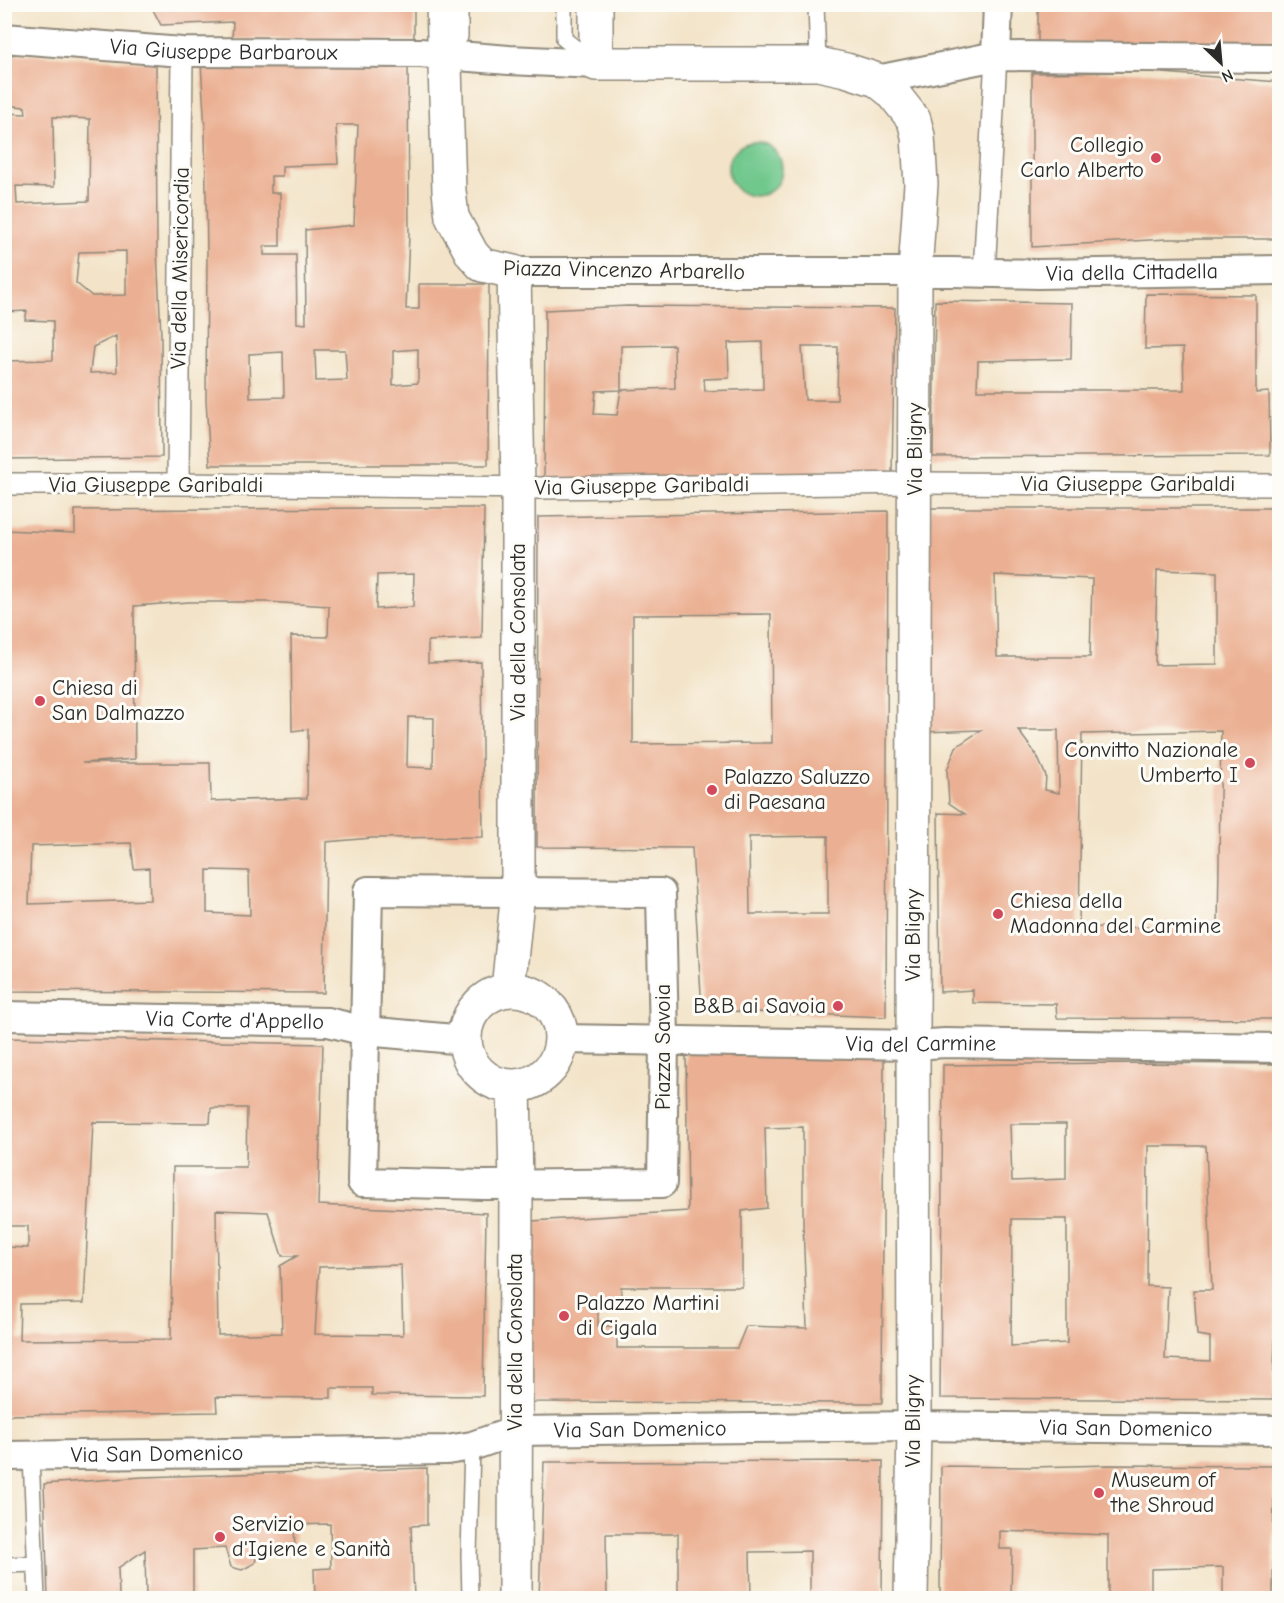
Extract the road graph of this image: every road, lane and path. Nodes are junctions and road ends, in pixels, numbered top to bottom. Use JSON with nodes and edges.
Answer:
{"nodes":[{"id":1,"x":443,"y":4,"type":"edge"},
{"id":2,"x":460,"y":4,"type":"edge"},
{"id":3,"x":564,"y":4,"type":"edge"},
{"id":4,"x":596,"y":4,"type":"edge"},
{"id":5,"x":816,"y":4,"type":"edge"},
{"id":6,"x":998,"y":4,"type":"edge"},
{"id":7,"x":4,"y":38,"type":"edge"},
{"id":8,"x":182,"y":52,"type":"junction"},
{"id":9,"x":444,"y":56,"type":"junction"},
{"id":10,"x":996,"y":57,"type":"junction"},
{"id":11,"x":1280,"y":58,"type":"edge"},
{"id":12,"x":596,"y":64,"type":"junction"},
{"id":13,"x":818,"y":64,"type":"junction"},
{"id":14,"x":877,"y":80,"type":"junction"},
{"id":15,"x":1280,"y":270,"type":"edge"},
{"id":16,"x":514,"y":272,"type":"junction"},
{"id":17,"x":915,"y":272,"type":"junction"},
{"id":18,"x":984,"y":273,"type":"junction"},
{"id":19,"x":914,"y":483,"type":"junction"},
{"id":20,"x":4,"y":484,"type":"edge"},
{"id":21,"x":178,"y":484,"type":"junction"},
{"id":22,"x":1280,"y":484,"type":"edge"},
{"id":23,"x":518,"y":487,"type":"junction"},
{"id":24,"x":518,"y":891,"type":"junction"},
{"id":25,"x":508,"y":990,"type":"junction"},
{"id":26,"x":4,"y":1017,"type":"edge"},
{"id":27,"x":365,"y":1031,"type":"junction"},
{"id":28,"x":561,"y":1039,"type":"junction"},
{"id":29,"x":465,"y":1040,"type":"junction"},
{"id":30,"x":664,"y":1041,"type":"junction"},
{"id":31,"x":913,"y":1045,"type":"junction"},
{"id":32,"x":1280,"y":1048,"type":"edge"},
{"id":33,"x":514,"y":1086,"type":"junction"},
{"id":34,"x":516,"y":1185,"type":"junction"},
{"id":35,"x":914,"y":1426,"type":"junction"},
{"id":36,"x":1280,"y":1430,"type":"edge"},
{"id":37,"x":515,"y":1431,"type":"junction"},
{"id":38,"x":472,"y":1446,"type":"junction"},
{"id":39,"x":18,"y":1456,"type":"edge"},
{"id":40,"x":36,"y":1564,"type":"junction"},
{"id":41,"x":4,"y":1565,"type":"edge"},
{"id":42,"x":37,"y":1599,"type":"edge"},
{"id":43,"x":470,"y":1599,"type":"edge"},
{"id":44,"x":515,"y":1599,"type":"edge"},
{"id":45,"x":911,"y":1599,"type":"edge"}],
"edges":[{"from":1,"to":9,"type":"street","name":"Piazza Vincenzo Arbarello"},
{"from":2,"to":9,"type":"lane"},
{"from":3,"to":12,"type":"lane"},
{"from":4,"to":12,"type":"street"},
{"from":5,"to":13,"type":"lane"},
{"from":6,"to":10,"type":"street"},
{"from":7,"to":8,"type":"street","name":"Via Giuseppe Barbaroux"},
{"from":8,"to":9,"type":"street","name":"Via Giuseppe Barbaroux"},
{"from":8,"to":21,"type":"street","name":"Via della Misericordia"},
{"from":9,"to":12,"type":"street"},
{"from":9,"to":16,"type":"street","name":"Piazza Vincenzo Arbarello"},
{"from":10,"to":11,"type":"street"},
{"from":10,"to":14,"type":"street"},
{"from":10,"to":18,"type":"street"},
{"from":12,"to":13,"type":"street"},
{"from":13,"to":14,"type":"street"},
{"from":14,"to":17,"type":"street"},
{"from":15,"to":18,"type":"street","name":"Via della Cittadella"},
{"from":16,"to":17,"type":"street","name":"Piazza Vincenzo Arbarello"},
{"from":16,"to":23,"type":"street","name":"Via della Consolata"},
{"from":17,"to":18,"type":"street","name":"Piazza Vincenzo Arbarello"},
{"from":17,"to":19,"type":"street","name":"Via Bligny"},
{"from":19,"to":22,"type":"street","name":"Via Giuseppe Garibaldi"},
{"from":19,"to":23,"type":"street","name":"Via Giuseppe Garibaldi"},
{"from":19,"to":31,"type":"street","name":"Via Bligny"},
{"from":20,"to":21,"type":"street","name":"Via Giuseppe Garibaldi"},
{"from":21,"to":23,"type":"street","name":"Via Giuseppe Garibaldi"},
{"from":23,"to":24,"type":"street","name":"Via della Consolata"},
{"from":24,"to":25,"type":"street","name":"Via della Consolata"},
{"from":24,"to":27,"type":"street","name":"Piazza Savoia"},
{"from":24,"to":30,"type":"street","name":"Piazza Savoia"},
{"from":25,"to":28,"type":"street"},
{"from":25,"to":29,"type":"street"},
{"from":26,"to":27,"type":"street","name":"Via Corte d'Appello"},
{"from":27,"to":29,"type":"street","name":"Via Corte d'Appello"},
{"from":27,"to":34,"type":"street","name":"Piazza Savoia"},
{"from":28,"to":30,"type":"street","name":"Via del Carmine"},
{"from":28,"to":33,"type":"street"},
{"from":29,"to":33,"type":"street"},
{"from":30,"to":31,"type":"street","name":"Via del Carmine"},
{"from":30,"to":34,"type":"street","name":"Piazza Savoia"},
{"from":31,"to":32,"type":"street","name":"Via del Carmine"},
{"from":31,"to":35,"type":"street","name":"Via Bligny"},
{"from":33,"to":34,"type":"street","name":"Via della Consolata"},
{"from":34,"to":37,"type":"street","name":"Via della Consolata"},
{"from":35,"to":36,"type":"street","name":"Via San Domenico"},
{"from":35,"to":37,"type":"street","name":"Via San Domenico"},
{"from":35,"to":45,"type":"street","name":"Via Bligny"},
{"from":37,"to":38,"type":"street","name":"Via San Domenico"},
{"from":37,"to":44,"type":"street","name":"Via della Consolata"},
{"from":38,"to":39,"type":"street","name":"Via San Domenico"},
{"from":38,"to":43,"type":"lane"},
{"from":39,"to":40,"type":"lane"},
{"from":40,"to":41,"type":"lane"},
{"from":40,"to":42,"type":"lane"}]}
